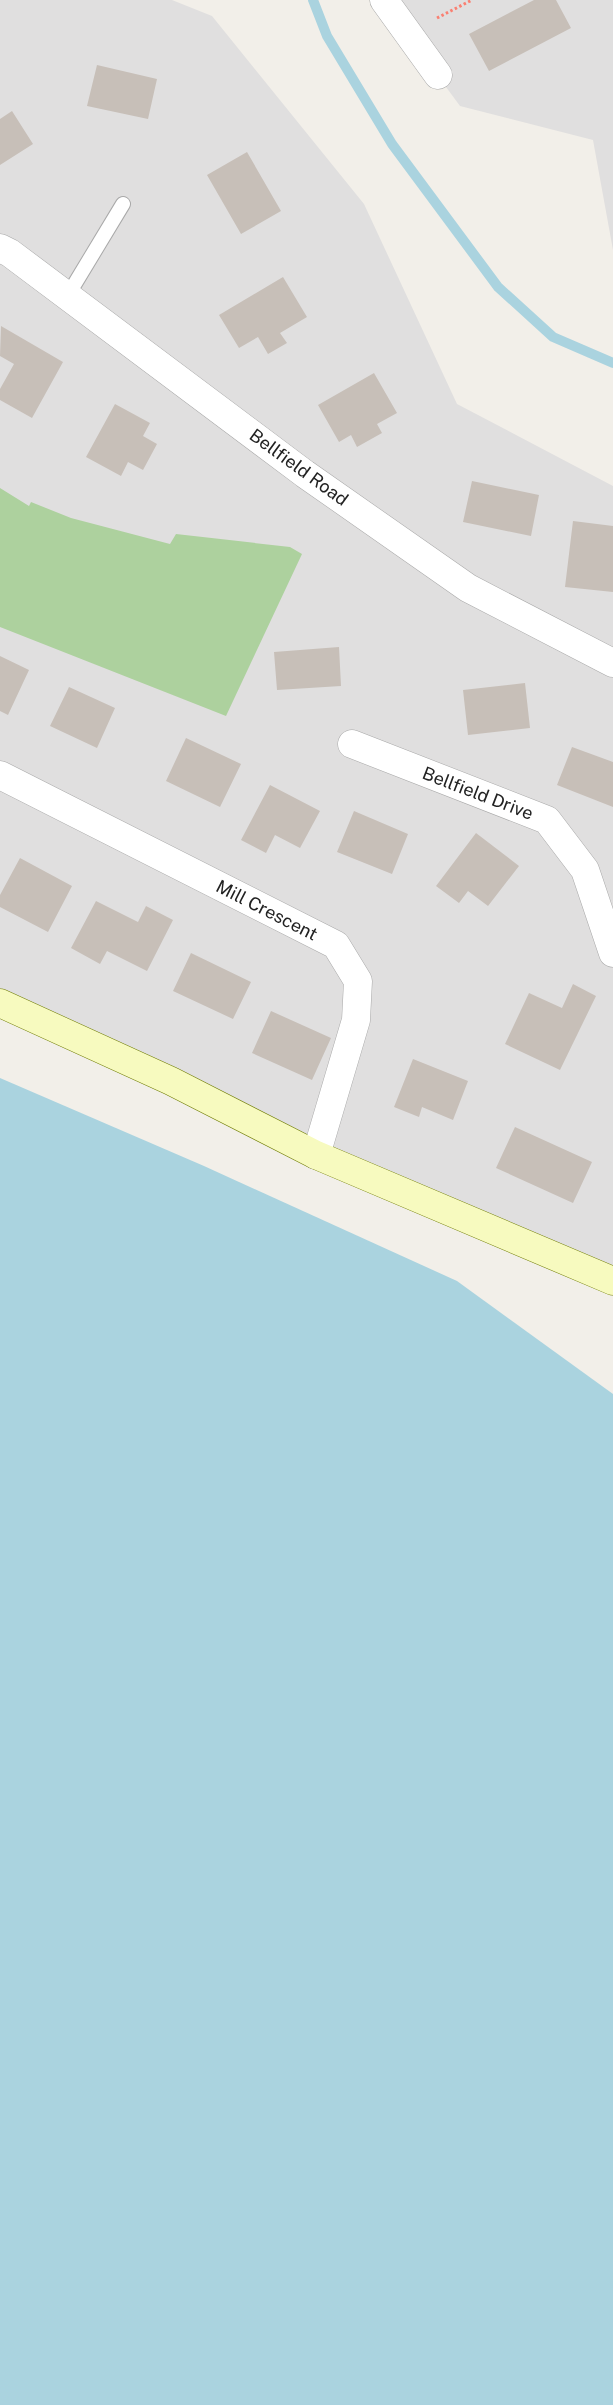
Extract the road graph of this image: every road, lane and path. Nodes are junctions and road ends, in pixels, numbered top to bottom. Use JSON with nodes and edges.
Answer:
{"nodes":[{"id":1,"x":384,"y":0,"type":"edge"},
{"id":2,"x":472,"y":0,"type":"edge"},
{"id":3,"x":408,"y":33,"type":"junction"},
{"id":4,"x":438,"y":75,"type":"dead end"},
{"id":5,"x":122,"y":204,"type":"dead end"},
{"id":6,"x":0,"y":248,"type":"edge"},
{"id":7,"x":68,"y":295,"type":"junction"},
{"id":8,"x":613,"y":663,"type":"edge"},
{"id":9,"x":352,"y":744,"type":"dead end"},
{"id":10,"x":0,"y":775,"type":"edge"},
{"id":11,"x":613,"y":954,"type":"edge"},
{"id":12,"x":0,"y":1002,"type":"edge"},
{"id":13,"x":316,"y":1154,"type":"junction"},
{"id":14,"x":613,"y":1281,"type":"edge"}],
"edges":[{"from":1,"to":3,"type":"street"},
{"from":2,"to":3,"type":"path"},
{"from":3,"to":4,"type":"street"},
{"from":5,"to":7,"type":"lane"},
{"from":6,"to":7,"type":"street","name":"Bellfield Road"},
{"from":7,"to":8,"type":"street","name":"Bellfield Road"},
{"from":9,"to":11,"type":"street","name":"Bellfield Drive"},
{"from":10,"to":13,"type":"street","name":"Mill Crescent"},
{"from":12,"to":13,"type":"street"},
{"from":13,"to":14,"type":"street"}]}
